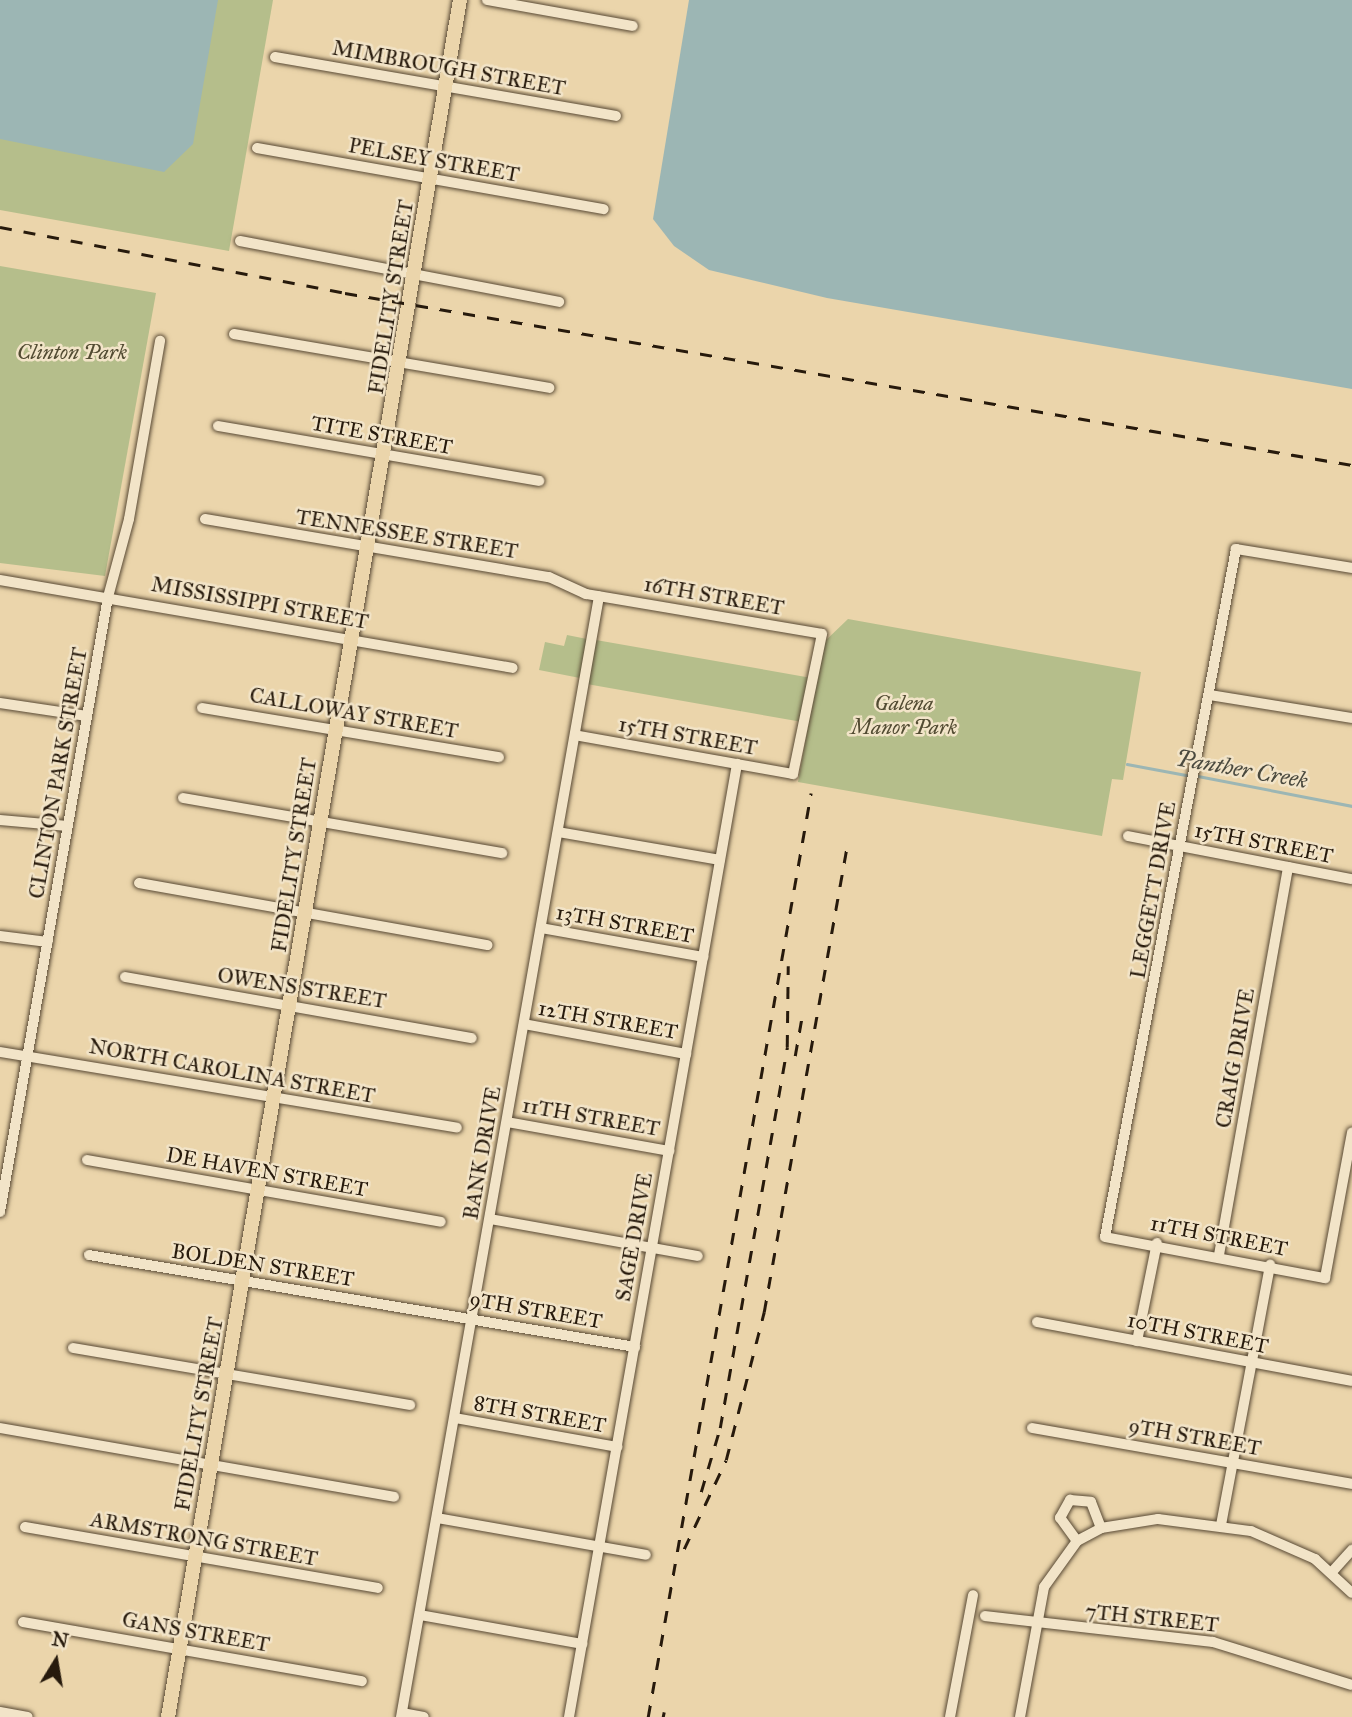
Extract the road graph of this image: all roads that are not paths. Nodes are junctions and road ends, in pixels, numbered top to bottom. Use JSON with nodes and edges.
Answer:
{"nodes":[{"id":1,"x":460,"y":0,"type":"edge"},
{"id":2,"x":487,"y":0,"type":"edge"},
{"id":3,"x":633,"y":26,"type":"dead end"},
{"id":4,"x":275,"y":57,"type":"dead end"},
{"id":5,"x":447,"y":87,"type":"junction"},
{"id":6,"x":616,"y":116,"type":"dead end"},
{"id":7,"x":257,"y":148,"type":"dead end"},
{"id":8,"x":432,"y":180,"type":"junction"},
{"id":9,"x":604,"y":209,"type":"dead end"},
{"id":10,"x":240,"y":241,"type":"dead end"},
{"id":11,"x":414,"y":271,"type":"junction"},
{"id":12,"x":559,"y":302,"type":"dead end"},
{"id":13,"x":234,"y":334,"type":"dead end"},
{"id":14,"x":160,"y":341,"type":"dead end"},
{"id":15,"x":402,"y":363,"type":"junction"},
{"id":16,"x":549,"y":388,"type":"dead end"},
{"id":17,"x":218,"y":426,"type":"dead end"},
{"id":18,"x":385,"y":454,"type":"junction"},
{"id":19,"x":539,"y":481,"type":"dead end"},
{"id":20,"x":205,"y":519,"type":"dead end"},
{"id":21,"x":367,"y":547,"type":"junction"},
{"id":22,"x":1352,"y":568,"type":"edge"},
{"id":23,"x":0,"y":580,"type":"edge"},
{"id":24,"x":600,"y":596,"type":"junction"},
{"id":25,"x":108,"y":597,"type":"junction"},
{"id":26,"x":354,"y":639,"type":"junction"},
{"id":27,"x":513,"y":668,"type":"dead end"},
{"id":28,"x":1210,"y":695,"type":"junction"},
{"id":29,"x":0,"y":703,"type":"edge"},
{"id":30,"x":202,"y":708,"type":"dead end"},
{"id":31,"x":87,"y":716,"type":"junction"},
{"id":32,"x":1352,"y":718,"type":"edge"},
{"id":33,"x":337,"y":730,"type":"junction"},
{"id":34,"x":575,"y":735,"type":"junction"},
{"id":35,"x":499,"y":757,"type":"dead end"},
{"id":36,"x":737,"y":764,"type":"junction"},
{"id":37,"x":793,"y":774,"type":"joint"},
{"id":38,"x":183,"y":798,"type":"dead end"},
{"id":39,"x":0,"y":820,"type":"edge"},
{"id":40,"x":322,"y":822,"type":"junction"},
{"id":41,"x":68,"y":827,"type":"junction"},
{"id":42,"x":558,"y":832,"type":"junction"},
{"id":43,"x":1128,"y":836,"type":"dead end"},
{"id":44,"x":1181,"y":846,"type":"junction"},
{"id":45,"x":502,"y":853,"type":"dead end"},
{"id":46,"x":720,"y":860,"type":"junction"},
{"id":47,"x":1288,"y":867,"type":"junction"},
{"id":48,"x":1352,"y":879,"type":"edge"},
{"id":49,"x":139,"y":883,"type":"dead end"},
{"id":50,"x":306,"y":914,"type":"junction"},
{"id":51,"x":541,"y":928,"type":"junction"},
{"id":52,"x":0,"y":936,"type":"edge"},
{"id":53,"x":48,"y":942,"type":"junction"},
{"id":54,"x":488,"y":945,"type":"dead end"},
{"id":55,"x":703,"y":957,"type":"junction"},
{"id":56,"x":125,"y":977,"type":"dead end"},
{"id":57,"x":290,"y":1005,"type":"junction"},
{"id":58,"x":524,"y":1024,"type":"junction"},
{"id":59,"x":472,"y":1038,"type":"dead end"},
{"id":60,"x":0,"y":1052,"type":"edge"},
{"id":61,"x":686,"y":1054,"type":"junction"},
{"id":62,"x":27,"y":1056,"type":"junction"},
{"id":63,"x":274,"y":1098,"type":"junction"},
{"id":64,"x":507,"y":1122,"type":"junction"},
{"id":65,"x":457,"y":1128,"type":"dead end"},
{"id":66,"x":1352,"y":1132,"type":"edge"},
{"id":67,"x":669,"y":1151,"type":"junction"},
{"id":68,"x":87,"y":1160,"type":"dead end"},
{"id":69,"x":3,"y":1175,"type":"edge"},
{"id":70,"x":259,"y":1190,"type":"junction"},
{"id":71,"x":0,"y":1212,"type":"edge"},
{"id":72,"x":490,"y":1219,"type":"junction"},
{"id":73,"x":441,"y":1222,"type":"dead end"},
{"id":74,"x":1105,"y":1237,"type":"joint"},
{"id":75,"x":1157,"y":1243,"type":"junction"},
{"id":76,"x":652,"y":1248,"type":"junction"},
{"id":77,"x":89,"y":1255,"type":"dead end"},
{"id":78,"x":1219,"y":1255,"type":"junction"},
{"id":79,"x":698,"y":1256,"type":"dead end"},
{"id":80,"x":1270,"y":1265,"type":"junction"},
{"id":81,"x":243,"y":1282,"type":"junction"},
{"id":82,"x":431,"y":1312,"type":"joint"},
{"id":83,"x":472,"y":1319,"type":"junction"},
{"id":84,"x":1038,"y":1322,"type":"dead end"},
{"id":85,"x":1138,"y":1341,"type":"junction"},
{"id":86,"x":635,"y":1347,"type":"junction"},
{"id":87,"x":73,"y":1349,"type":"dead end"},
{"id":88,"x":1252,"y":1363,"type":"junction"},
{"id":89,"x":227,"y":1374,"type":"junction"},
{"id":90,"x":1352,"y":1381,"type":"edge"},
{"id":91,"x":410,"y":1405,"type":"dead end"},
{"id":92,"x":455,"y":1418,"type":"junction"},
{"id":93,"x":1032,"y":1427,"type":"dead end"},
{"id":94,"x":0,"y":1428,"type":"edge"},
{"id":95,"x":617,"y":1447,"type":"junction"},
{"id":96,"x":1233,"y":1463,"type":"junction"},
{"id":97,"x":211,"y":1464,"type":"junction"},
{"id":98,"x":1352,"y":1484,"type":"edge"},
{"id":99,"x":394,"y":1497,"type":"dead end"},
{"id":100,"x":437,"y":1518,"type":"junction"},
{"id":101,"x":1221,"y":1525,"type":"junction"},
{"id":102,"x":25,"y":1527,"type":"dead end"},
{"id":103,"x":1101,"y":1528,"type":"junction"},
{"id":104,"x":1077,"y":1541,"type":"junction"},
{"id":105,"x":599,"y":1546,"type":"junction"},
{"id":106,"x":1352,"y":1550,"type":"edge"},
{"id":107,"x":646,"y":1555,"type":"dead end"},
{"id":108,"x":195,"y":1556,"type":"junction"},
{"id":109,"x":1332,"y":1572,"type":"junction"},
{"id":110,"x":377,"y":1588,"type":"dead end"},
{"id":111,"x":1352,"y":1593,"type":"edge"},
{"id":112,"x":973,"y":1595,"type":"dead end"},
{"id":113,"x":420,"y":1615,"type":"junction"},
{"id":114,"x":985,"y":1616,"type":"dead end"},
{"id":115,"x":23,"y":1622,"type":"dead end"},
{"id":116,"x":1037,"y":1626,"type":"junction"},
{"id":117,"x":582,"y":1644,"type":"junction"},
{"id":118,"x":180,"y":1649,"type":"junction"},
{"id":119,"x":362,"y":1681,"type":"dead end"},
{"id":120,"x":1352,"y":1685,"type":"edge"},
{"id":121,"x":0,"y":1712,"type":"edge"},
{"id":122,"x":402,"y":1715,"type":"edge"},
{"id":123,"x":28,"y":1717,"type":"edge"},
{"id":124,"x":168,"y":1717,"type":"edge"},
{"id":125,"x":424,"y":1717,"type":"edge"},
{"id":126,"x":569,"y":1717,"type":"edge"},
{"id":127,"x":950,"y":1717,"type":"edge"},
{"id":128,"x":1020,"y":1717,"type":"edge"}],
"edges":[{"from":1,"to":5,"type":"main road","name":"FIDELITY STREET"},
{"from":2,"to":3,"type":"street"},
{"from":4,"to":5,"type":"street","name":"MIMBROUGH STREET"},
{"from":5,"to":6,"type":"street","name":"MIMBROUGH STREET"},
{"from":5,"to":8,"type":"main road","name":"FIDELITY STREET"},
{"from":7,"to":8,"type":"street","name":"PELSEY STREET"},
{"from":8,"to":9,"type":"street","name":"PELSEY STREET"},
{"from":8,"to":11,"type":"main road","name":"FIDELITY STREET"},
{"from":10,"to":11,"type":"street"},
{"from":11,"to":12,"type":"street"},
{"from":11,"to":15,"type":"main road","name":"FIDELITY STREET"},
{"from":13,"to":15,"type":"street"},
{"from":14,"to":25,"type":"street","name":"CLINTON PARK STREET"},
{"from":15,"to":16,"type":"street"},
{"from":15,"to":18,"type":"main road","name":"FIDELITY STREET"},
{"from":17,"to":18,"type":"street","name":"TITE STREET"},
{"from":18,"to":19,"type":"street","name":"TITE STREET"},
{"from":18,"to":21,"type":"main road","name":"FIDELITY STREET"},
{"from":20,"to":21,"type":"street","name":"TENNESSEE STREET"},
{"from":21,"to":24,"type":"street","name":"TENNESSEE STREET"},
{"from":21,"to":26,"type":"main road","name":"FIDELITY STREET"},
{"from":22,"to":28,"type":"street","name":"LEGGETT DRIVE"},
{"from":23,"to":25,"type":"street","name":"MISSISSIPPI STREET"},
{"from":24,"to":34,"type":"street","name":"BANK DRIVE"},
{"from":24,"to":37,"type":"street","name":"16TH STREET"},
{"from":25,"to":26,"type":"street","name":"MISSISSIPPI STREET"},
{"from":25,"to":31,"type":"street","name":"CLINTON PARK STREET"},
{"from":26,"to":27,"type":"street","name":"MISSISSIPPI STREET"},
{"from":26,"to":33,"type":"main road","name":"FIDELITY STREET"},
{"from":28,"to":32,"type":"street"},
{"from":28,"to":44,"type":"street","name":"LEGGETT DRIVE"},
{"from":29,"to":31,"type":"street"},
{"from":30,"to":33,"type":"street","name":"CALLOWAY STREET"},
{"from":31,"to":41,"type":"street","name":"CLINTON PARK STREET"},
{"from":33,"to":35,"type":"street","name":"CALLOWAY STREET"},
{"from":33,"to":40,"type":"main road","name":"FIDELITY STREET"},
{"from":34,"to":36,"type":"street","name":"15TH STREET"},
{"from":34,"to":42,"type":"street","name":"BANK DRIVE"},
{"from":36,"to":37,"type":"street","name":"15TH STREET"},
{"from":36,"to":46,"type":"street","name":"SAGE DRIVE"},
{"from":38,"to":40,"type":"street"},
{"from":39,"to":41,"type":"street"},
{"from":40,"to":45,"type":"street"},
{"from":40,"to":50,"type":"main road","name":"FIDELITY STREET"},
{"from":41,"to":53,"type":"street","name":"CLINTON PARK STREET"},
{"from":42,"to":46,"type":"street"},
{"from":42,"to":51,"type":"street","name":"BANK DRIVE"},
{"from":43,"to":44,"type":"street","name":"15TH STREET"},
{"from":44,"to":47,"type":"street","name":"15TH STREET"},
{"from":44,"to":74,"type":"street","name":"LEGGETT DRIVE"},
{"from":46,"to":55,"type":"street","name":"SAGE DRIVE"},
{"from":47,"to":48,"type":"street","name":"15TH STREET"},
{"from":47,"to":78,"type":"street","name":"CRAIG DRIVE"},
{"from":49,"to":50,"type":"street"},
{"from":50,"to":54,"type":"street"},
{"from":50,"to":57,"type":"main road","name":"FIDELITY STREET"},
{"from":51,"to":55,"type":"street","name":"13TH STREET"},
{"from":51,"to":58,"type":"street","name":"BANK DRIVE"},
{"from":52,"to":53,"type":"street"},
{"from":53,"to":62,"type":"street","name":"CLINTON PARK STREET"},
{"from":55,"to":61,"type":"street","name":"SAGE DRIVE"},
{"from":56,"to":57,"type":"street","name":"OWENS STREET"},
{"from":57,"to":59,"type":"street","name":"OWENS STREET"},
{"from":57,"to":63,"type":"main road","name":"FIDELITY STREET"},
{"from":58,"to":61,"type":"street","name":"12TH STREET"},
{"from":58,"to":64,"type":"street","name":"BANK DRIVE"},
{"from":60,"to":62,"type":"street","name":"NORTH CAROLINA STREET"},
{"from":61,"to":67,"type":"street","name":"SAGE DRIVE"},
{"from":62,"to":63,"type":"street","name":"NORTH CAROLINA STREET"},
{"from":62,"to":69,"type":"street","name":"CLINTON PARK STREET"},
{"from":63,"to":65,"type":"street","name":"NORTH CAROLINA STREET"},
{"from":63,"to":70,"type":"main road","name":"FIDELITY STREET"},
{"from":64,"to":67,"type":"street","name":"11TH STREET"},
{"from":64,"to":72,"type":"street","name":"BANK DRIVE"},
{"from":66,"to":80,"type":"street","name":"11TH STREET"},
{"from":67,"to":76,"type":"street","name":"SAGE DRIVE"},
{"from":68,"to":70,"type":"street","name":"DE HAVEN STREET"},
{"from":69,"to":71,"type":"street","name":"CLINTON PARK STREET"},
{"from":70,"to":73,"type":"street","name":"DE HAVEN STREET"},
{"from":70,"to":81,"type":"main road","name":"FIDELITY STREET"},
{"from":72,"to":76,"type":"street"},
{"from":72,"to":83,"type":"street","name":"BANK DRIVE"},
{"from":74,"to":75,"type":"street","name":"11TH STREET"},
{"from":75,"to":78,"type":"street","name":"11TH STREET"},
{"from":75,"to":85,"type":"street"},
{"from":76,"to":79,"type":"street"},
{"from":76,"to":86,"type":"street","name":"SAGE DRIVE"},
{"from":77,"to":81,"type":"street","name":"BOLDEN STREET"},
{"from":78,"to":80,"type":"street","name":"11TH STREET"},
{"from":80,"to":88,"type":"street"},
{"from":81,"to":82,"type":"street","name":"BOLDEN STREET"},
{"from":81,"to":89,"type":"main road","name":"FIDELITY STREET"},
{"from":82,"to":83,"type":"street","name":"9TH STREET"},
{"from":83,"to":86,"type":"street","name":"9TH STREET"},
{"from":83,"to":92,"type":"street","name":"BANK DRIVE"},
{"from":84,"to":85,"type":"street","name":"10TH STREET"},
{"from":85,"to":88,"type":"street","name":"10TH STREET"},
{"from":86,"to":95,"type":"street","name":"SAGE DRIVE"},
{"from":87,"to":89,"type":"street"},
{"from":88,"to":90,"type":"street","name":"10TH STREET"},
{"from":88,"to":96,"type":"street"},
{"from":89,"to":91,"type":"street"},
{"from":89,"to":97,"type":"main road","name":"FIDELITY STREET"},
{"from":92,"to":95,"type":"street","name":"8TH STREET"},
{"from":92,"to":100,"type":"street","name":"BANK DRIVE"},
{"from":93,"to":96,"type":"street","name":"9TH STREET"},
{"from":94,"to":97,"type":"street"},
{"from":95,"to":105,"type":"street","name":"SAGE DRIVE"},
{"from":96,"to":98,"type":"street","name":"9TH STREET"},
{"from":96,"to":101,"type":"street"},
{"from":97,"to":99,"type":"street"},
{"from":97,"to":108,"type":"main road","name":"FIDELITY STREET"},
{"from":100,"to":105,"type":"street"},
{"from":100,"to":113,"type":"street","name":"BANK DRIVE"},
{"from":101,"to":103,"type":"street"},
{"from":101,"to":109,"type":"street"},
{"from":102,"to":108,"type":"street","name":"ARMSTRONG STREET"},
{"from":103,"to":104,"type":"street"},
{"from":103,"to":104,"type":"street"},
{"from":104,"to":116,"type":"street"},
{"from":105,"to":107,"type":"street"},
{"from":105,"to":117,"type":"street","name":"SAGE DRIVE"},
{"from":106,"to":109,"type":"street"},
{"from":108,"to":110,"type":"street","name":"ARMSTRONG STREET"},
{"from":108,"to":118,"type":"main road","name":"FIDELITY STREET"},
{"from":109,"to":111,"type":"street"},
{"from":112,"to":127,"type":"street"},
{"from":113,"to":117,"type":"street"},
{"from":113,"to":122,"type":"street","name":"BANK DRIVE"},
{"from":114,"to":116,"type":"street","name":"7TH STREET"},
{"from":115,"to":118,"type":"street","name":"GANS STREET"},
{"from":116,"to":120,"type":"street","name":"7TH STREET"},
{"from":116,"to":128,"type":"street"},
{"from":117,"to":126,"type":"street","name":"SAGE DRIVE"},
{"from":118,"to":119,"type":"street","name":"GANS STREET"},
{"from":118,"to":124,"type":"main road","name":"FIDELITY STREET"},
{"from":121,"to":123,"type":"street"},
{"from":122,"to":125,"type":"street"}]}
